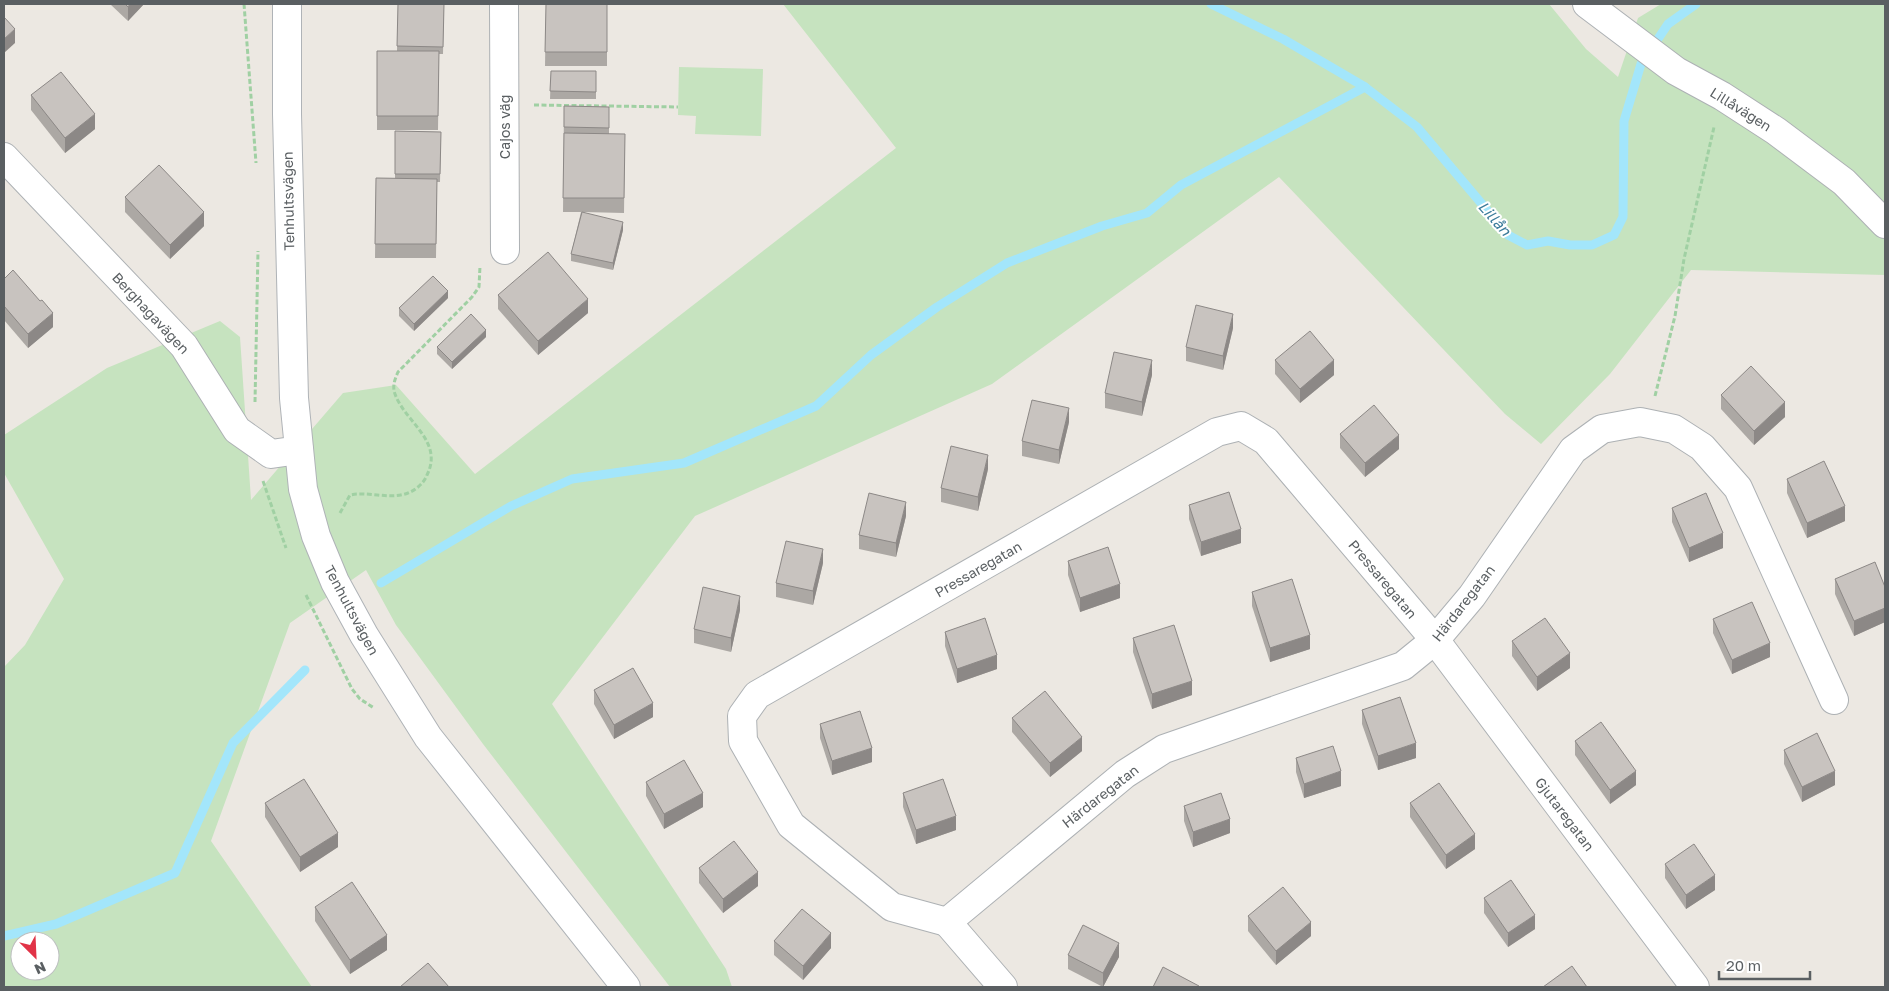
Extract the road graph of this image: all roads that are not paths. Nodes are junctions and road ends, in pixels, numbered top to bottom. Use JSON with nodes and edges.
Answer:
{"nodes":[{"id":1,"x":287,"y":4,"type":"edge"},
{"id":2,"x":504,"y":4,"type":"edge"},
{"id":3,"x":1588,"y":4,"type":"edge"},
{"id":4,"x":4,"y":156,"type":"edge"},
{"id":5,"x":1885,"y":224,"type":"edge"},
{"id":6,"x":505,"y":250,"type":"road end"},
{"id":7,"x":299,"y":450,"type":"junction"},
{"id":8,"x":1435,"y":640,"type":"junction"},
{"id":9,"x":1834,"y":700,"type":"dead end"},
{"id":10,"x":948,"y":922,"type":"junction"},
{"id":11,"x":626,"y":987,"type":"edge"},
{"id":12,"x":1003,"y":987,"type":"edge"},
{"id":13,"x":1695,"y":987,"type":"edge"}],
"edges":[{"from":1,"to":7,"type":"street","name":"Tenhultsvägen"},
{"from":2,"to":6,"type":"street","name":"Cajos väg"},
{"from":3,"to":5,"type":"street","name":"Lillåvägen"},
{"from":4,"to":7,"type":"street","name":"Berghagavägen"},
{"from":7,"to":11,"type":"street","name":"Tenhultsvägen"},
{"from":8,"to":9,"type":"street","name":"Härdaregatan"},
{"from":8,"to":10,"type":"street","name":"Härdaregatan"},
{"from":8,"to":10,"type":"street","name":"Pressaregatan"},
{"from":8,"to":13,"type":"street","name":"Gjutaregatan"},
{"from":10,"to":12,"type":"street"}]}
